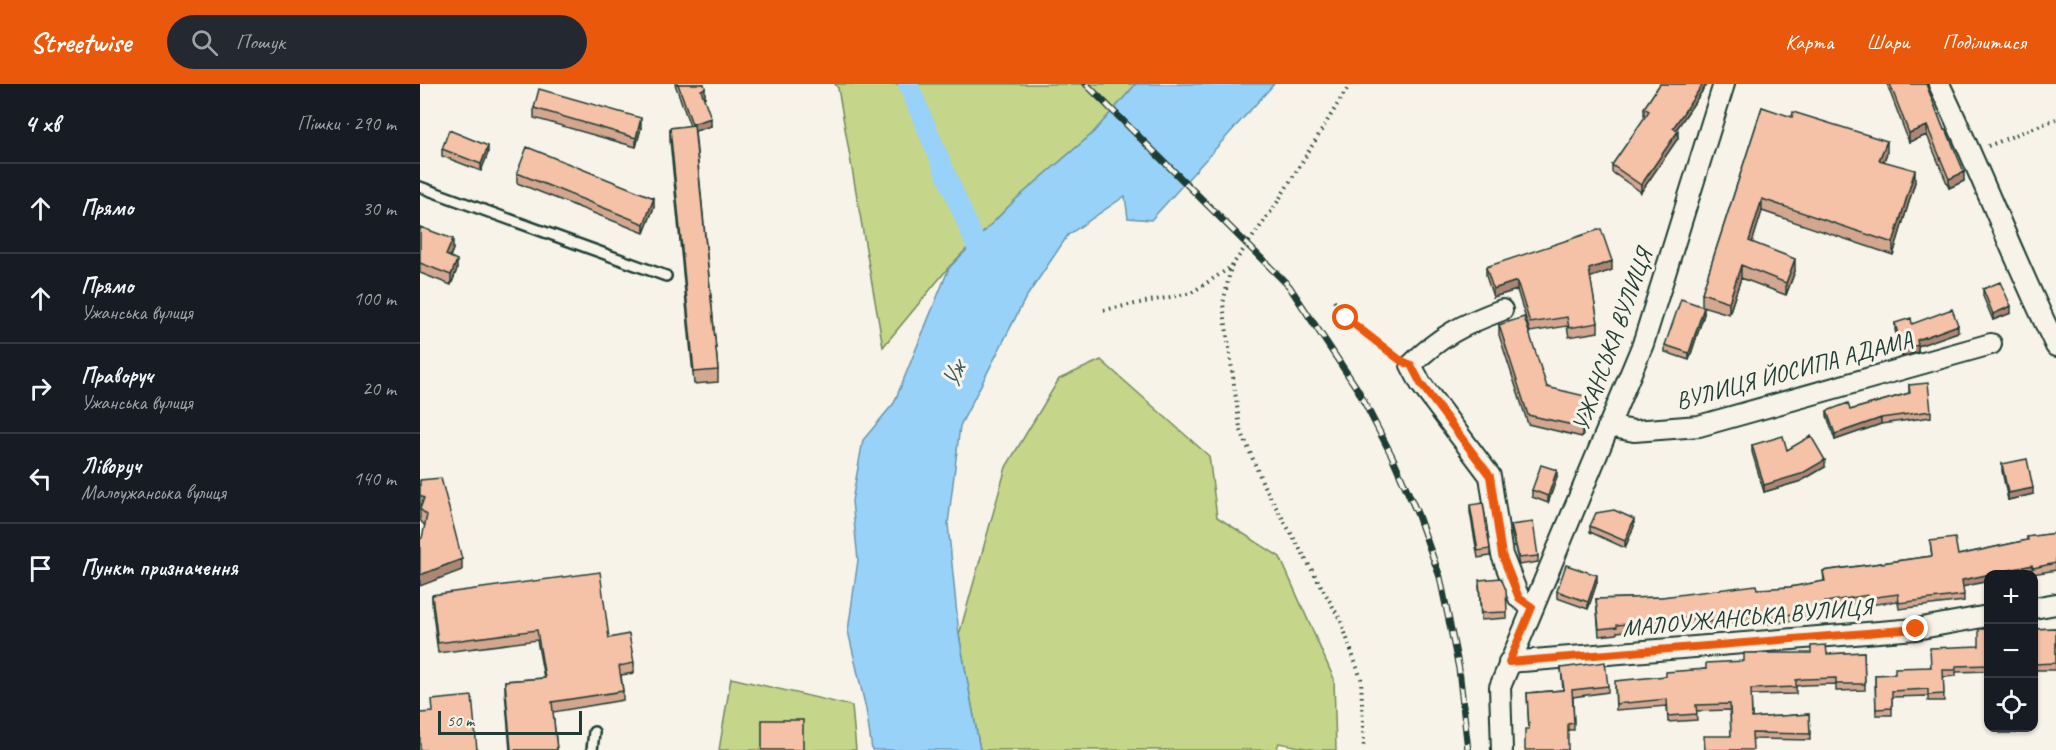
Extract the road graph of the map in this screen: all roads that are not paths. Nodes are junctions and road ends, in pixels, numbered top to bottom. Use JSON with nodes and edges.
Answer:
{"nodes":[{"id":1,"x":1724,"y":84,"type":"edge"},
{"id":2,"x":1939,"y":84,"type":"edge"},
{"id":3,"x":420,"y":188,"type":"edge"},
{"id":4,"x":666,"y":276,"type":"dead end"},
{"id":5,"x":1502,"y":310,"type":"dead end"},
{"id":6,"x":1991,"y":344,"type":"dead end"},
{"id":7,"x":2056,"y":346,"type":"edge"},
{"id":8,"x":1608,"y":426,"type":"junction"},
{"id":9,"x":2056,"y":604,"type":"edge"},
{"id":10,"x":1532,"y":607,"type":"junction"},
{"id":11,"x":2038,"y":607,"type":"edge"},
{"id":12,"x":1984,"y":617,"type":"edge"},
{"id":13,"x":1509,"y":662,"type":"junction"},
{"id":14,"x":594,"y":732,"type":"dead end"},
{"id":15,"x":592,"y":750,"type":"edge"},
{"id":16,"x":1502,"y":750,"type":"edge"}],
"edges":[{"from":1,"to":8,"type":"street","name":"УЖАНСЬКА ВУЛИЦЯ"},
{"from":2,"to":7,"type":"street"},
{"from":3,"to":4,"type":"lane"},
{"from":5,"to":10,"type":"street"},
{"from":6,"to":8,"type":"street","name":"ВУЛИЦЯ ЙОСИПА АДАМА"},
{"from":8,"to":10,"type":"street","name":"УЖАНСЬКА ВУЛИЦЯ"},
{"from":9,"to":11,"type":"street"},
{"from":10,"to":13,"type":"street","name":"УЖАНСЬКА ВУЛИЦЯ"},
{"from":12,"to":13,"type":"street","name":"МАЛОУЖАНСЬКА ВУЛИЦЯ"},
{"from":13,"to":16,"type":"street","name":"УЖАНСЬКА ВУЛИЦЯ"},
{"from":14,"to":15,"type":"lane"}]}
